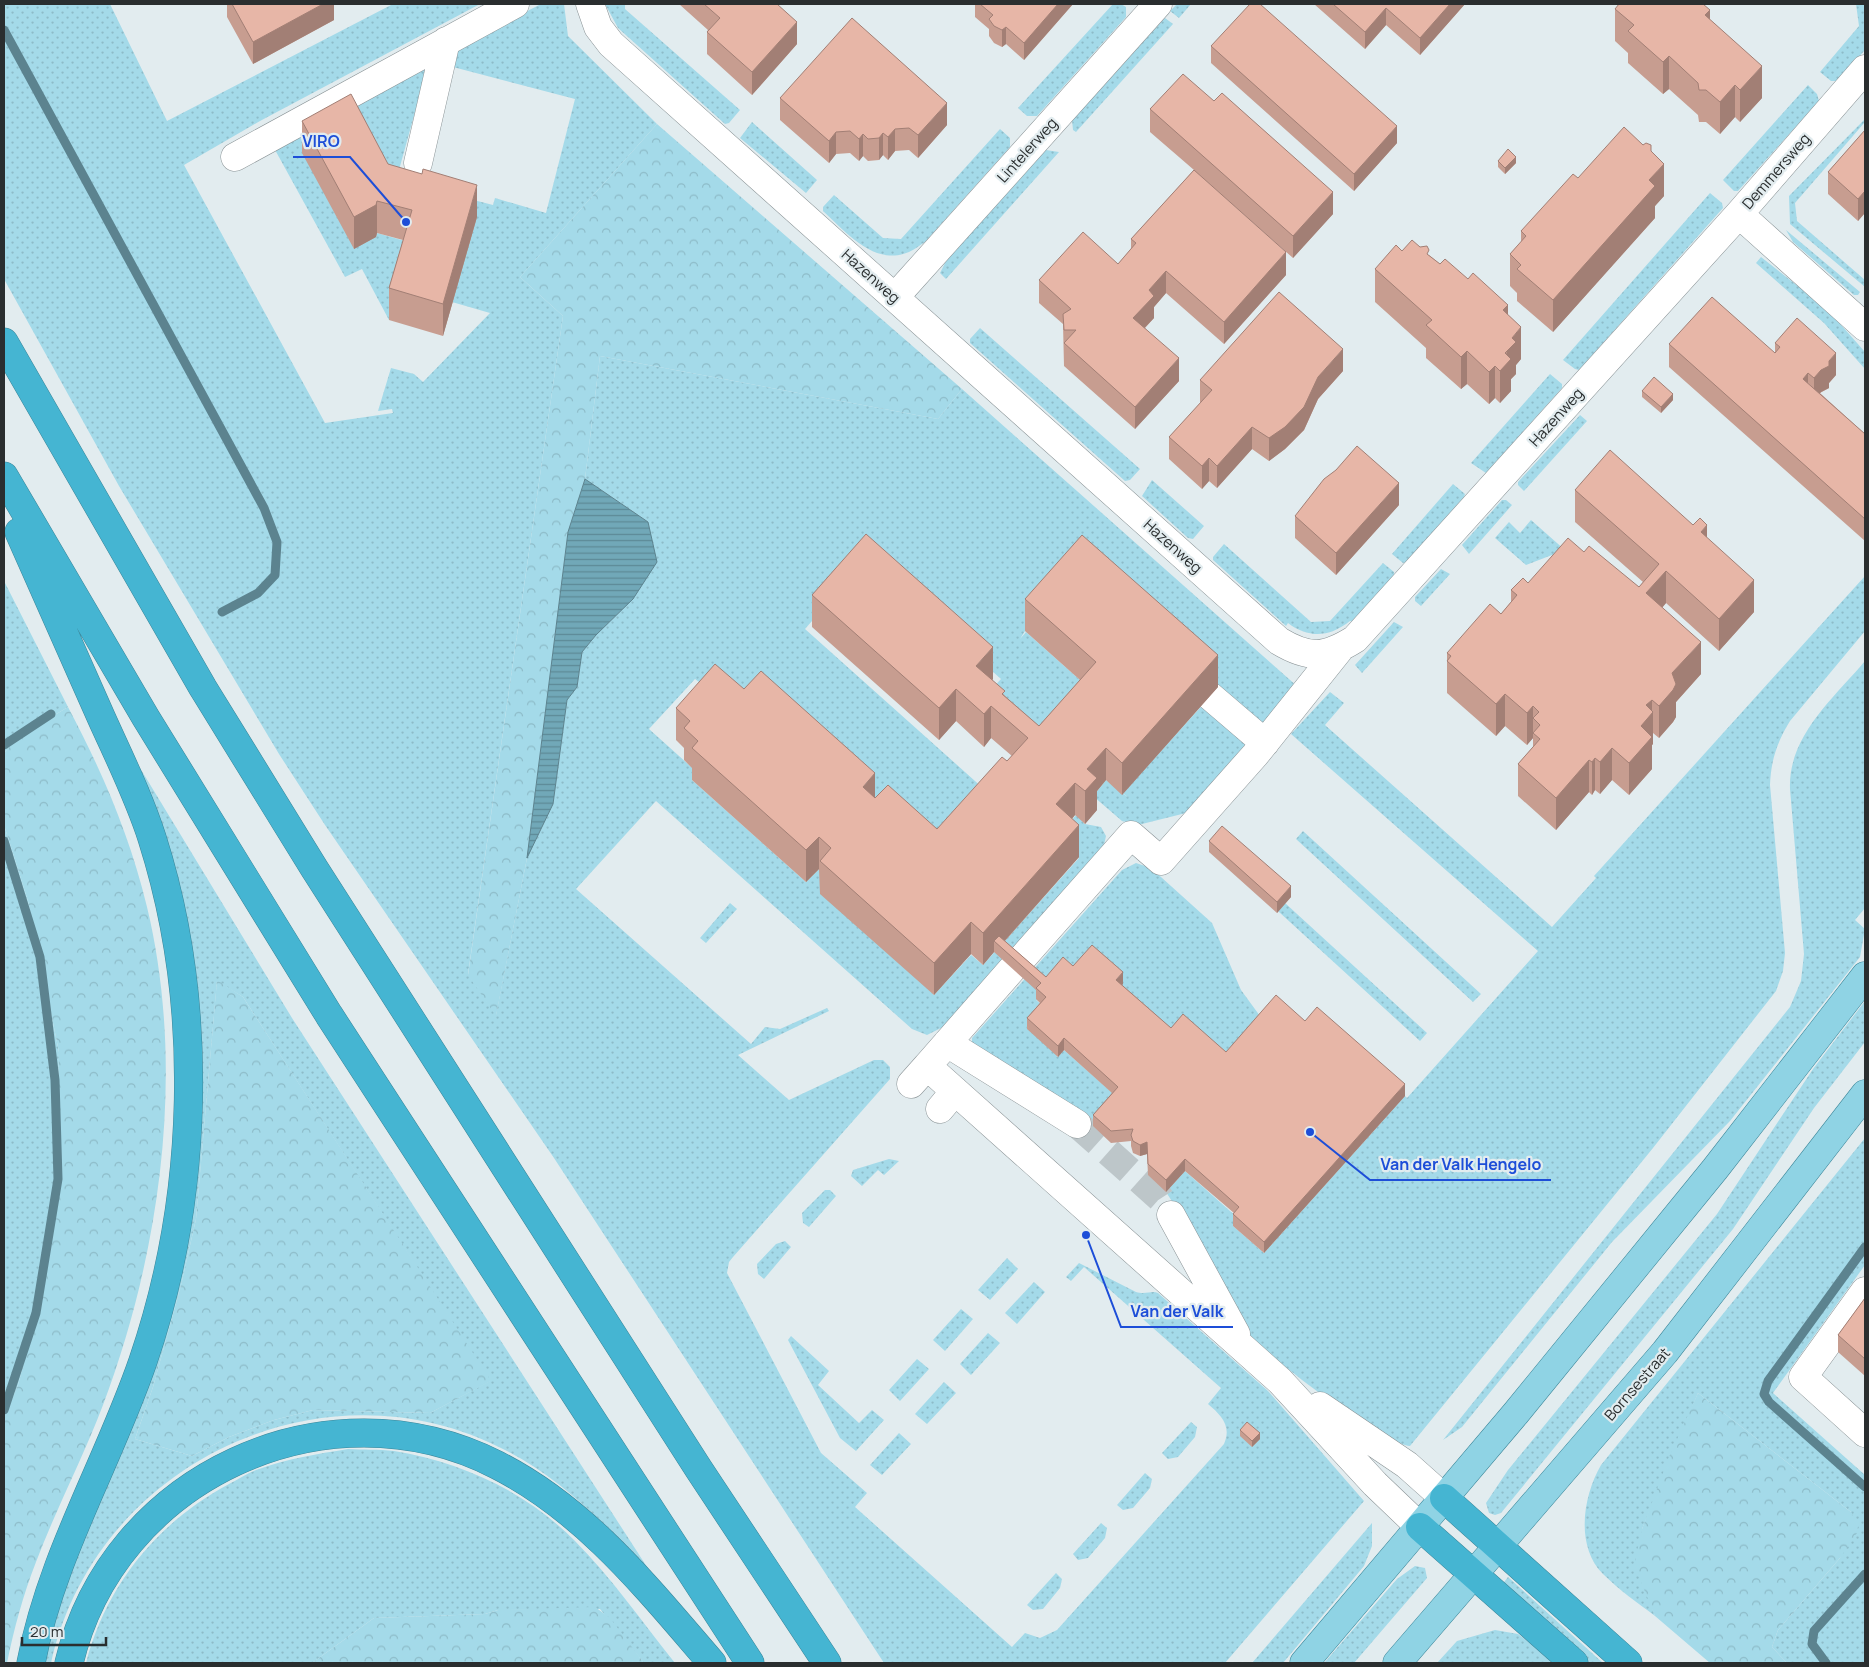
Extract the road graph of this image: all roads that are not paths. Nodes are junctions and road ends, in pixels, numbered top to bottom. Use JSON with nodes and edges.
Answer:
{"nodes":[{"id":1,"x":515,"y":4,"type":"edge"},
{"id":2,"x":590,"y":4,"type":"edge"},
{"id":3,"x":1158,"y":4,"type":"edge"},
{"id":4,"x":446,"y":41,"type":"junction"},
{"id":5,"x":1865,"y":69,"type":"edge"},
{"id":6,"x":235,"y":157,"type":"dead end"},
{"id":7,"x":418,"y":163,"type":"dead end"},
{"id":8,"x":1739,"y":214,"type":"junction"},
{"id":9,"x":895,"y":297,"type":"junction"},
{"id":10,"x":1862,"y":316,"type":"edge"},
{"id":11,"x":4,"y":342,"type":"edge"},
{"id":12,"x":4,"y":476,"type":"edge"},
{"id":13,"x":4,"y":498,"type":"edge"},
{"id":14,"x":1339,"y":650,"type":"junction"},
{"id":15,"x":1210,"y":696,"type":"edge"},
{"id":16,"x":1265,"y":743,"type":"junction"},
{"id":17,"x":1865,"y":976,"type":"edge"},
{"id":18,"x":947,"y":1043,"type":"junction"},
{"id":19,"x":1865,"y":1094,"type":"edge"},
{"id":20,"x":1077,"y":1124,"type":"tunnel mouth"},
{"id":21,"x":1171,"y":1215,"type":"tunnel mouth"},
{"id":22,"x":1865,"y":1291,"type":"edge"},
{"id":23,"x":1244,"y":1348,"type":"junction"},
{"id":24,"x":1280,"y":1381,"type":"junction"},
{"id":25,"x":1865,"y":1433,"type":"edge"},
{"id":26,"x":1444,"y":1498,"type":"junction"},
{"id":27,"x":1420,"y":1527,"type":"junction"},
{"id":28,"x":1497,"y":1545,"type":"junction"},
{"id":29,"x":1473,"y":1575,"type":"junction"},
{"id":30,"x":31,"y":1663,"type":"edge"},
{"id":31,"x":69,"y":1663,"type":"edge"},
{"id":32,"x":712,"y":1663,"type":"edge"},
{"id":33,"x":750,"y":1663,"type":"edge"},
{"id":34,"x":827,"y":1663,"type":"edge"},
{"id":35,"x":1304,"y":1663,"type":"edge"},
{"id":36,"x":1397,"y":1663,"type":"edge"},
{"id":37,"x":1574,"y":1663,"type":"edge"},
{"id":38,"x":1628,"y":1663,"type":"edge"}],
"edges":[{"from":1,"to":4,"type":"street"},
{"from":2,"to":9,"type":"street","name":"Hazenweg"},
{"from":3,"to":9,"type":"street","name":"Lintelerweg"},
{"from":4,"to":6,"type":"street"},
{"from":4,"to":7,"type":"street"},
{"from":5,"to":8,"type":"street","name":"Demmersweg"},
{"from":8,"to":10,"type":"street","name":"Demmersweg"},
{"from":8,"to":14,"type":"street","name":"Hazenweg"},
{"from":9,"to":14,"type":"street","name":"Hazenweg"},
{"from":11,"to":34,"type":"highway"},
{"from":12,"to":33,"type":"highway"},
{"from":13,"to":30,"type":"highway"},
{"from":14,"to":16,"type":"street"},
{"from":15,"to":16,"type":"street"},
{"from":16,"to":18,"type":"street"},
{"from":17,"to":26,"type":"main road"},
{"from":18,"to":20,"type":"street"},
{"from":18,"to":23,"type":"street"},
{"from":19,"to":28,"type":"main road","name":"Bornsestraat"},
{"from":21,"to":23,"type":"street"},
{"from":22,"to":25,"type":"street"},
{"from":23,"to":24,"type":"street"},
{"from":24,"to":26,"type":"street"},
{"from":24,"to":27,"type":"street"},
{"from":26,"to":27,"type":"main road"},
{"from":26,"to":28,"type":"highway"},
{"from":27,"to":29,"type":"highway"},
{"from":27,"to":35,"type":"main road"},
{"from":28,"to":29,"type":"main road","name":"Bornsestraat"},
{"from":28,"to":38,"type":"highway"},
{"from":29,"to":36,"type":"main road","name":"Bornsestraat"},
{"from":29,"to":37,"type":"highway"},
{"from":31,"to":32,"type":"highway"}]}
